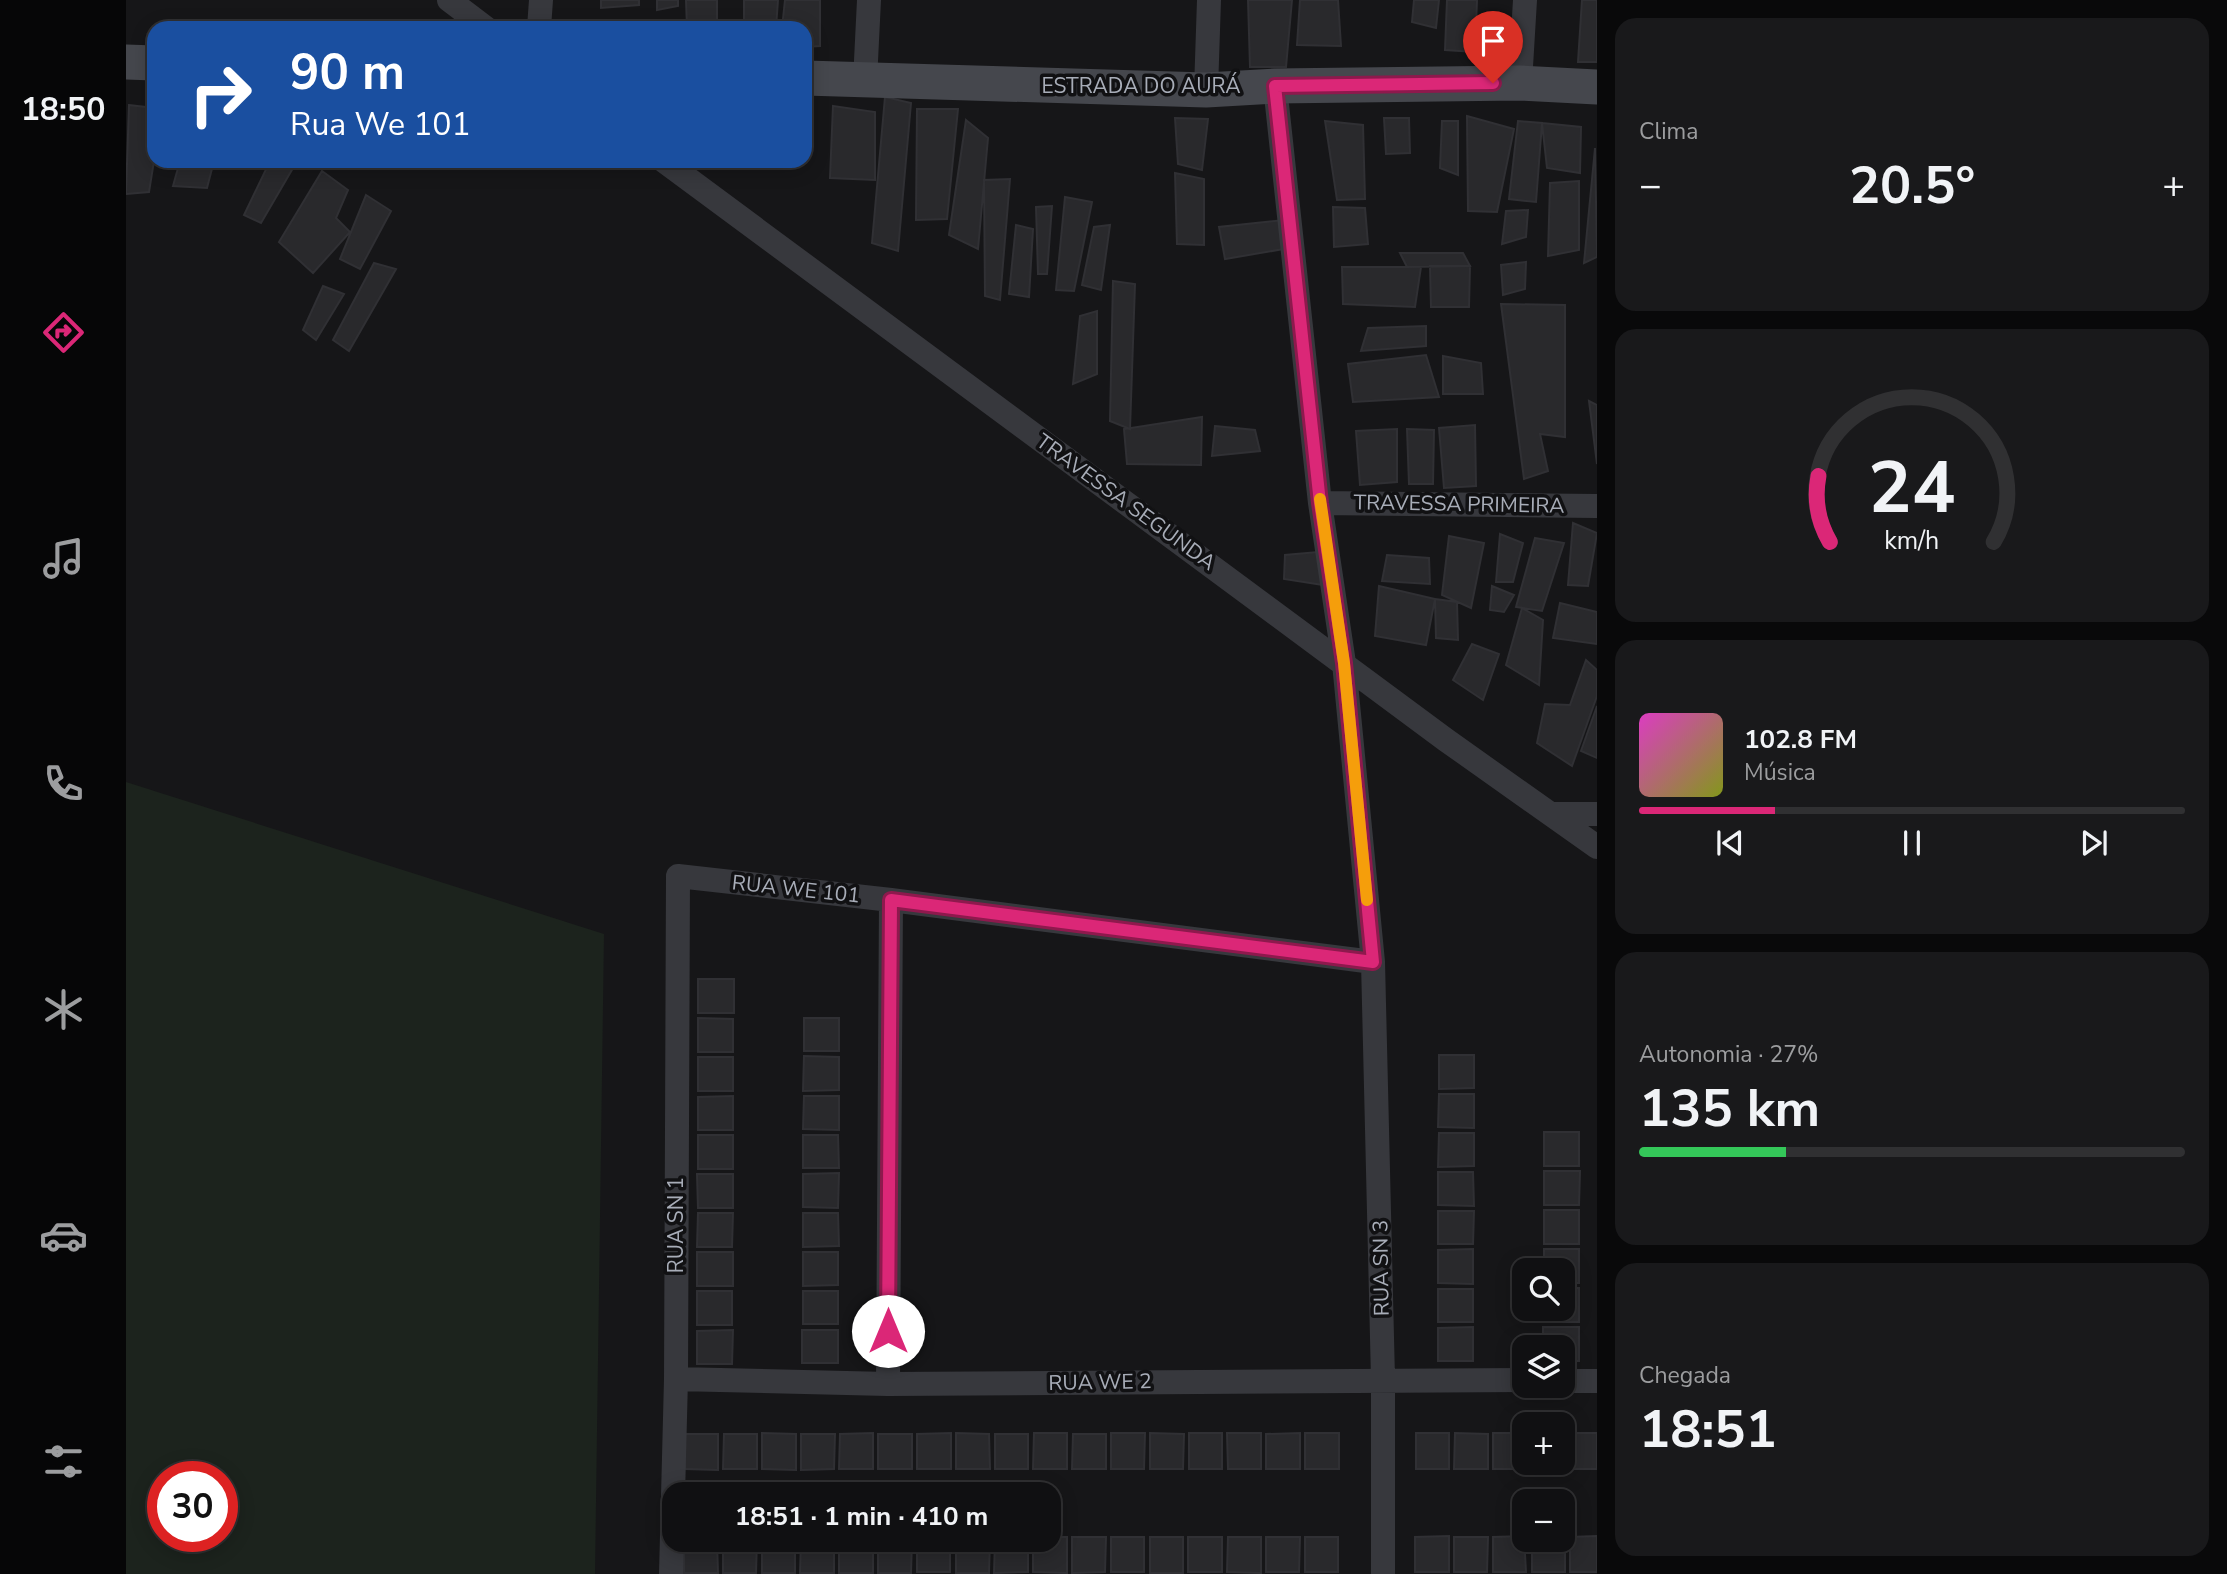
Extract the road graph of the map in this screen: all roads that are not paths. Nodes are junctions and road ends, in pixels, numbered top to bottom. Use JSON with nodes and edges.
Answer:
{"nodes":[{"id":1,"x":449,"y":0,"type":"edge"},
{"id":2,"x":541,"y":0,"type":"edge"},
{"id":3,"x":869,"y":0,"type":"edge"},
{"id":4,"x":1209,"y":0,"type":"edge"},
{"id":5,"x":1525,"y":0,"type":"edge"},
{"id":6,"x":477,"y":21,"type":"edge"},
{"id":7,"x":540,"y":21,"type":"edge"},
{"id":8,"x":126,"y":62,"type":"edge"},
{"id":9,"x":147,"y":63,"type":"edge"},
{"id":10,"x":812,"y":78,"type":"edge"},
{"id":11,"x":865,"y":81,"type":"junction"},
{"id":12,"x":1520,"y":83,"type":"junction"},
{"id":13,"x":1275,"y":86,"type":"junction"},
{"id":14,"x":1597,"y":87,"type":"edge"},
{"id":15,"x":1206,"y":90,"type":"junction"},
{"id":16,"x":673,"y":168,"type":"edge"},
{"id":17,"x":1320,"y":503,"type":"junction"},
{"id":18,"x":1597,"y":506,"type":"edge"},
{"id":19,"x":1344,"y":663,"type":"junction"},
{"id":20,"x":1551,"y":814,"type":"junction"},
{"id":21,"x":1597,"y":814,"type":"edge"},
{"id":22,"x":1597,"y":847,"type":"edge"},
{"id":23,"x":678,"y":876,"type":"joint"},
{"id":24,"x":891,"y":900,"type":"junction"},
{"id":25,"x":1373,"y":962,"type":"junction"},
{"id":26,"x":676,"y":1379,"type":"junction"},
{"id":27,"x":1383,"y":1379,"type":"junction"},
{"id":28,"x":1512,"y":1380,"type":"edge"},
{"id":29,"x":1575,"y":1381,"type":"edge"},
{"id":30,"x":1597,"y":1381,"type":"edge"},
{"id":31,"x":888,"y":1384,"type":"junction"},
{"id":32,"x":671,"y":1574,"type":"edge"},
{"id":33,"x":1383,"y":1574,"type":"edge"}],
"edges":[{"from":1,"to":6,"type":"street"},
{"from":2,"to":7,"type":"street"},
{"from":3,"to":11,"type":"street"},
{"from":4,"to":15,"type":"street"},
{"from":5,"to":12,"type":"street"},
{"from":8,"to":9,"type":"street"},
{"from":10,"to":11,"type":"street","name":"ESTRADA DO AURÁ"},
{"from":11,"to":15,"type":"street","name":"ESTRADA DO AURÁ"},
{"from":12,"to":13,"type":"street","name":"ESTRADA DO AURÁ"},
{"from":12,"to":14,"type":"street","name":"ESTRADA DO AURÁ"},
{"from":13,"to":15,"type":"street","name":"ESTRADA DO AURÁ"},
{"from":13,"to":17,"type":"street","name":"RUA SN 3"},
{"from":16,"to":19,"type":"street","name":"TRAVESSA SEGUNDA"},
{"from":17,"to":18,"type":"street","name":"TRAVESSA PRIMEIRA"},
{"from":17,"to":19,"type":"street","name":"RUA SN 3"},
{"from":19,"to":20,"type":"street","name":"TRAVESSA SEGUNDA"},
{"from":19,"to":25,"type":"street","name":"RUA SN 3"},
{"from":20,"to":21,"type":"street"},
{"from":20,"to":22,"type":"street","name":"TRAVESSA SEGUNDA"},
{"from":23,"to":24,"type":"street","name":"RUA WE 101"},
{"from":23,"to":26,"type":"street","name":"RUA SN 1"},
{"from":24,"to":25,"type":"street","name":"RUA WE 101"},
{"from":24,"to":31,"type":"street"},
{"from":25,"to":27,"type":"street","name":"RUA SN 3"},
{"from":26,"to":31,"type":"street","name":"RUA WE 2"},
{"from":26,"to":32,"type":"street","name":"RUA SN 1"},
{"from":27,"to":28,"type":"street","name":"RUA WE 2"},
{"from":27,"to":31,"type":"street","name":"RUA WE 2"},
{"from":27,"to":33,"type":"street","name":"RUA SN 3"},
{"from":29,"to":30,"type":"street"}]}
